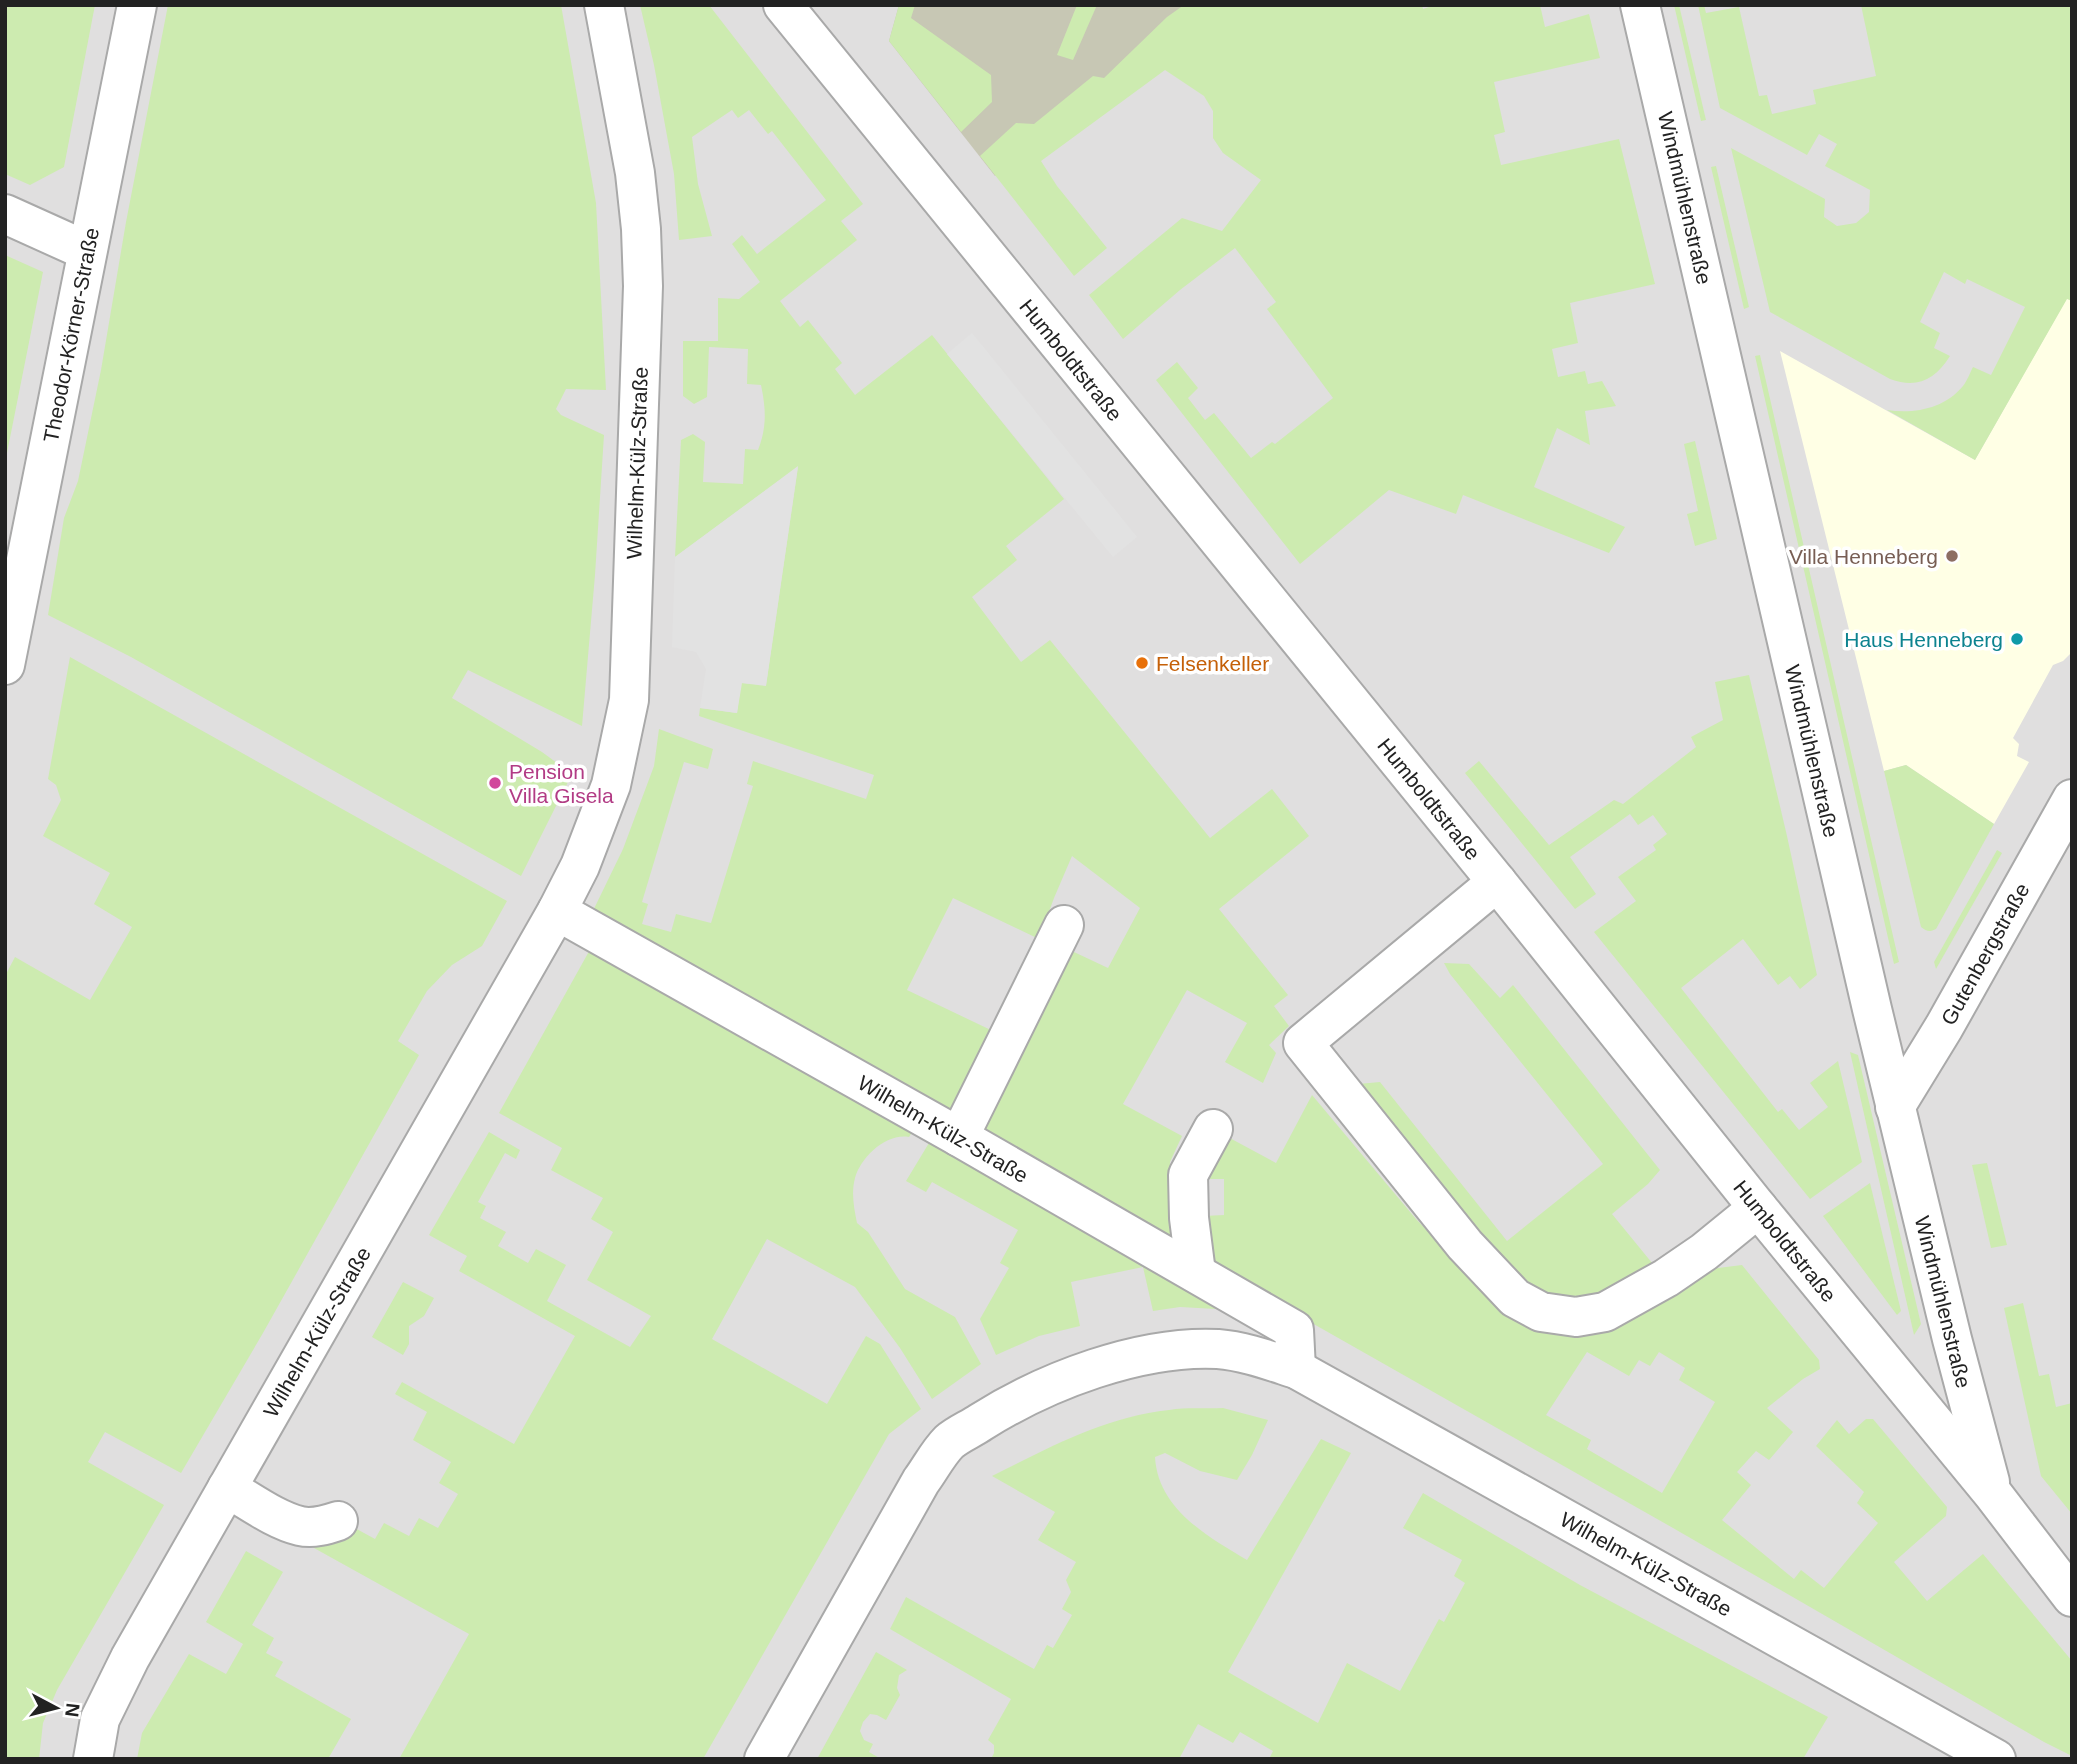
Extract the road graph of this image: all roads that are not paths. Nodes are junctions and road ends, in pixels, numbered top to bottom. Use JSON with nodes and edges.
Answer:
{"nodes":[{"id":1,"x":136,"y":5,"type":"edge"},
{"id":2,"x":604,"y":5,"type":"edge"},
{"id":3,"x":783,"y":5,"type":"edge"},
{"id":4,"x":1640,"y":5,"type":"edge"},
{"id":5,"x":5,"y":214,"type":"edge"},
{"id":6,"x":87,"y":251,"type":"junction"},
{"id":7,"x":5,"y":665,"type":"edge"},
{"id":8,"x":2072,"y":799,"type":"edge"},
{"id":9,"x":1497,"y":882,"type":"junction"},
{"id":10,"x":557,"y":911,"type":"junction"},
{"id":11,"x":1064,"y":925,"type":"dead end"},
{"id":12,"x":1895,"y":1107,"type":"junction"},
{"id":13,"x":1213,"y":1129,"type":"dead end"},
{"id":14,"x":959,"y":1138,"type":"junction"},
{"id":15,"x":1758,"y":1208,"type":"junction"},
{"id":16,"x":1196,"y":1273,"type":"junction"},
{"id":17,"x":1296,"y":1368,"type":"junction"},
{"id":18,"x":227,"y":1488,"type":"junction"},
{"id":19,"x":1993,"y":1494,"type":"junction"},
{"id":20,"x":338,"y":1521,"type":"dead end"},
{"id":21,"x":2072,"y":1597,"type":"edge"},
{"id":22,"x":93,"y":1759,"type":"edge"},
{"id":23,"x":764,"y":1759,"type":"edge"},
{"id":24,"x":1996,"y":1759,"type":"edge"}],
"edges":[{"from":1,"to":6,"type":"street","name":"Theodor-Körner-Straße"},
{"from":2,"to":10,"type":"street","name":"Wilhelm-Külz-Straße"},
{"from":3,"to":9,"type":"street","name":"Humboldtstraße"},
{"from":4,"to":12,"type":"street","name":"Windmühlenstraße"},
{"from":5,"to":6,"type":"street"},
{"from":6,"to":7,"type":"street","name":"Theodor-Körner-Straße"},
{"from":8,"to":12,"type":"street","name":"Gutenbergstraße"},
{"from":9,"to":15,"type":"street","name":"Humboldtstraße"},
{"from":9,"to":15,"type":"street"},
{"from":10,"to":14,"type":"street","name":"Wilhelm-Külz-Straße"},
{"from":10,"to":18,"type":"street","name":"Wilhelm-Külz-Straße"},
{"from":11,"to":14,"type":"street"},
{"from":12,"to":19,"type":"street","name":"Windmühlenstraße"},
{"from":13,"to":16,"type":"street"},
{"from":14,"to":16,"type":"street","name":"Wilhelm-Külz-Straße"},
{"from":15,"to":19,"type":"street","name":"Humboldtstraße"},
{"from":16,"to":17,"type":"street","name":"Wilhelm-Külz-Straße"},
{"from":17,"to":23,"type":"street","name":"Wilhelm-Külz-Straße"},
{"from":17,"to":24,"type":"street","name":"Wilhelm-Külz-Straße"},
{"from":18,"to":20,"type":"street"},
{"from":18,"to":22,"type":"street","name":"Wilhelm-Külz-Straße"},
{"from":19,"to":21,"type":"street","name":"Humboldtstraße"}]}
